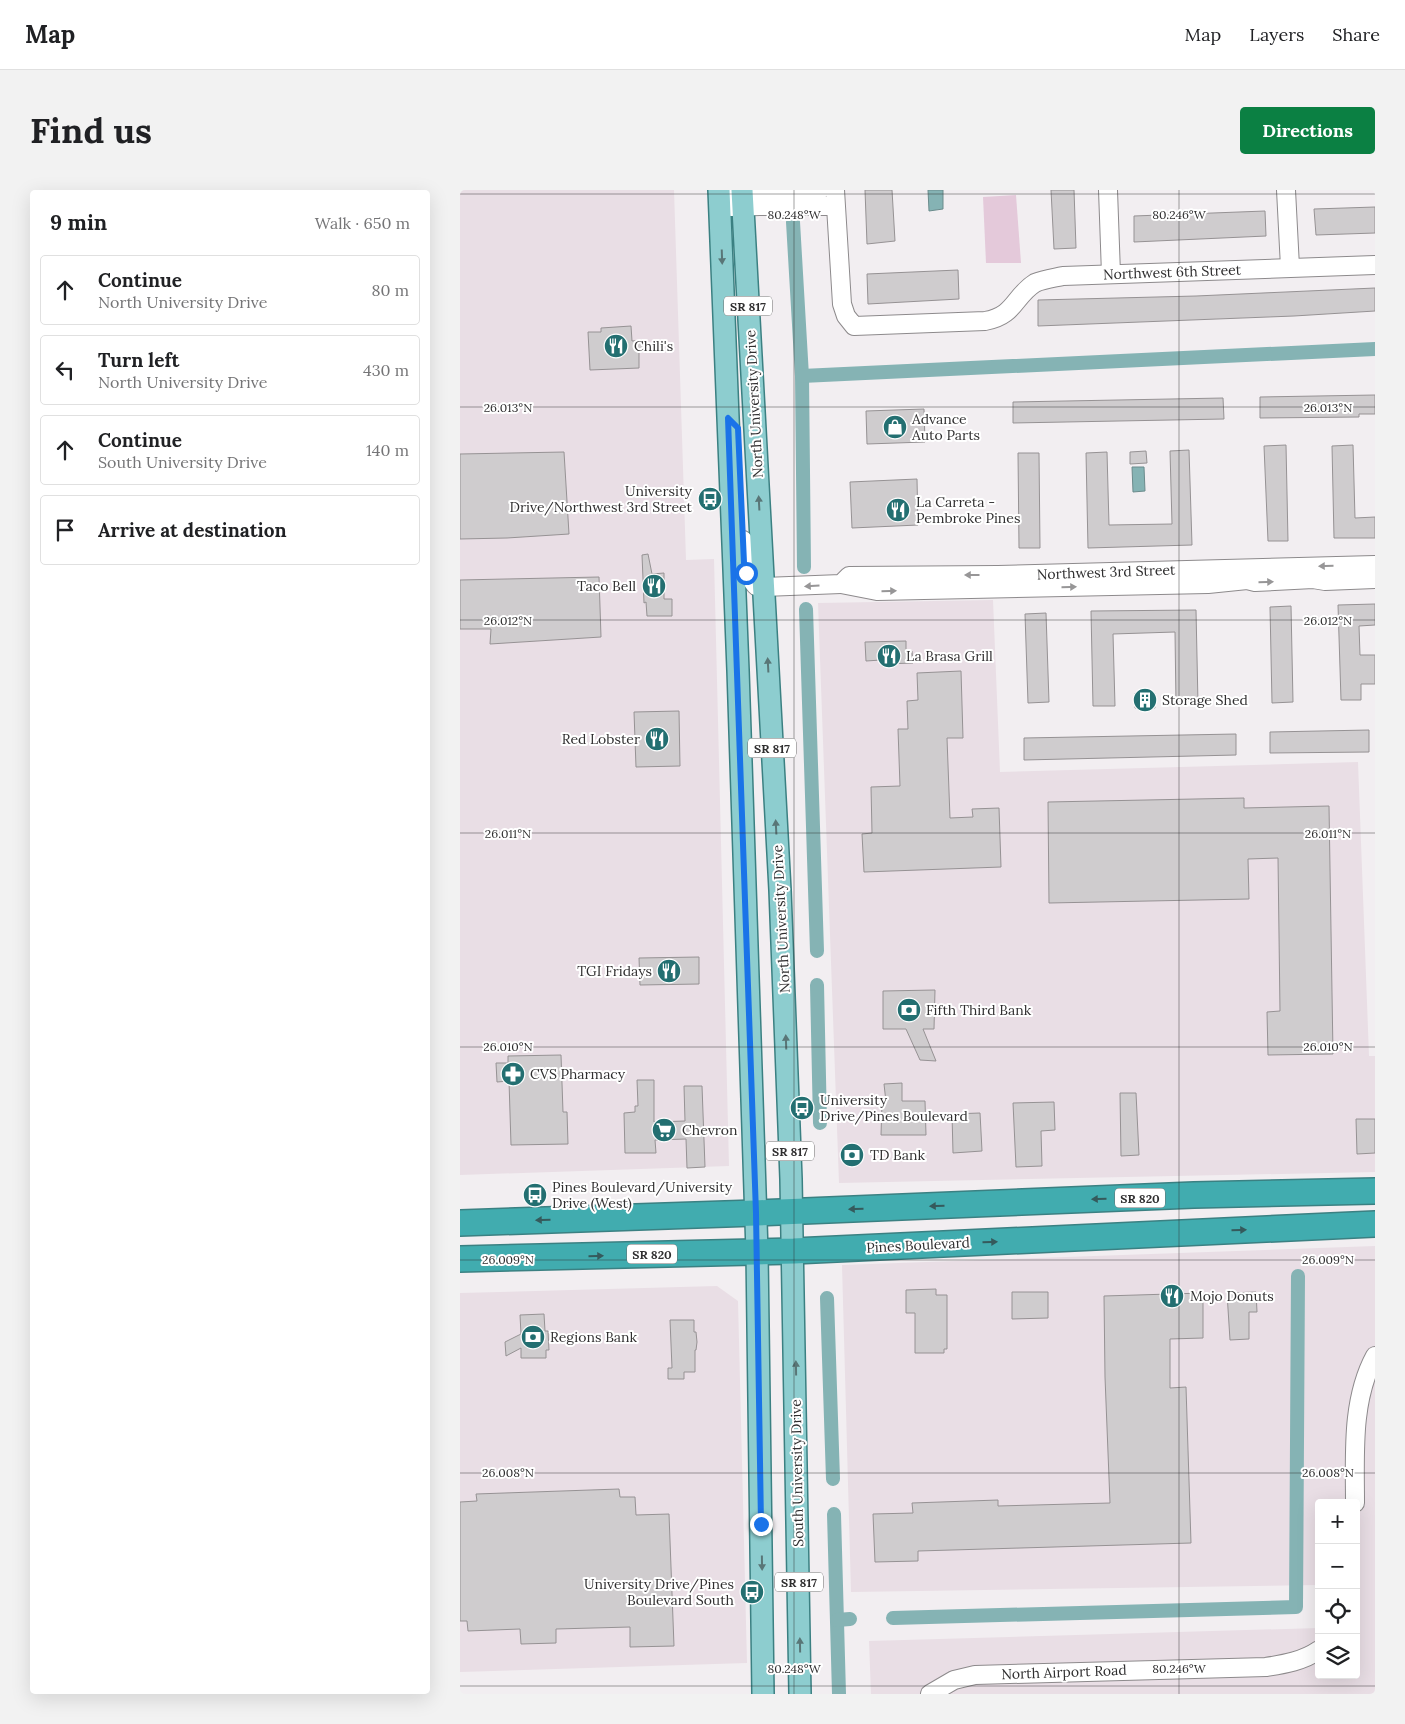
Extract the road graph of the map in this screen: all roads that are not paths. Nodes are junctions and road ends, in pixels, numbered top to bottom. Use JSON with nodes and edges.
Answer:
{"nodes":[{"id":1,"x":820,"y":190,"type":"edge"},
{"id":2,"x":1108,"y":190,"type":"edge"},
{"id":3,"x":1286,"y":190,"type":"edge"},
{"id":4,"x":743,"y":196,"type":"edge"},
{"id":5,"x":719,"y":197,"type":"edge"},
{"id":6,"x":835,"y":198,"type":"edge"},
{"id":7,"x":1375,"y":265,"type":"edge"},
{"id":8,"x":1290,"y":267,"type":"junction"},
{"id":9,"x":1111,"y":274,"type":"junction"},
{"id":10,"x":728,"y":418,"type":"junction"},
{"id":11,"x":1375,"y":565,"type":"edge"},
{"id":12,"x":1375,"y":579,"type":"edge"},
{"id":13,"x":841,"y":584,"type":"junction"},
{"id":14,"x":764,"y":587,"type":"junction"},
{"id":15,"x":1370,"y":1191,"type":"edge"},
{"id":16,"x":1212,"y":1195,"type":"junction"},
{"id":17,"x":793,"y":1211,"type":"junction"},
{"id":18,"x":756,"y":1213,"type":"junction"},
{"id":19,"x":460,"y":1223,"type":"edge"},
{"id":20,"x":1368,"y":1223,"type":"edge"},
{"id":21,"x":1212,"y":1232,"type":"junction"},
{"id":22,"x":1061,"y":1239,"type":"junction"},
{"id":23,"x":794,"y":1251,"type":"junction"},
{"id":24,"x":757,"y":1252,"type":"junction"},
{"id":25,"x":460,"y":1259,"type":"edge"},
{"id":26,"x":1375,"y":1356,"type":"edge"},
{"id":27,"x":1355,"y":1499,"type":"edge"},
{"id":28,"x":1315,"y":1653,"type":"edge"},
{"id":29,"x":763,"y":1694,"type":"edge"},
{"id":30,"x":800,"y":1694,"type":"edge"},
{"id":31,"x":930,"y":1694,"type":"edge"}],
"edges":[{"from":1,"to":4,"type":"street"},
{"from":2,"to":9,"type":"street"},
{"from":3,"to":8,"type":"street"},
{"from":4,"to":5,"type":"street"},
{"from":4,"to":6,"type":"street"},
{"from":14,"to":4,"type":"main road","name":"North University Drive","number":"SR 817","one_way":true},
{"from":5,"to":10,"type":"main road","name":"North University Drive","number":"SR 817","one_way":true},
{"from":6,"to":9,"type":"street","name":"Northwest 6th Street"},
{"from":7,"to":8,"type":"street","name":"Northwest 6th Street"},
{"from":8,"to":9,"type":"street","name":"Northwest 6th Street"},
{"from":10,"to":14,"type":"street","name":"North University Drive"},
{"from":10,"to":18,"type":"main road","name":"North University Drive","number":"SR 817"},
{"from":11,"to":13,"type":"street","name":"Northwest 3rd Street","one_way":true},
{"from":13,"to":12,"type":"street","name":"Northwest 3rd Street","one_way":true},
{"from":13,"to":14,"type":"street","name":"Northwest 3rd Street","one_way":true},
{"from":17,"to":14,"type":"main road","name":"North University Drive","number":"SR 817","one_way":true},
{"from":15,"to":16,"type":"highway","number":"SR 820"},
{"from":15,"to":21,"type":"highway"},
{"from":16,"to":17,"type":"highway","number":"SR 820","one_way":true},
{"from":16,"to":22,"type":"highway"},
{"from":17,"to":18,"type":"highway","number":"SR 820"},
{"from":17,"to":23,"type":"main road","name":"North University Drive","number":"SR 817"},
{"from":18,"to":19,"type":"highway","number":"SR 820","one_way":true},
{"from":18,"to":24,"type":"main road","name":"North University Drive","number":"SR 817"},
{"from":21,"to":20,"type":"highway","name":"Pines Boulevard","number":"SR 820","one_way":true},
{"from":21,"to":22,"type":"highway","name":"Pines Boulevard","number":"SR 820"},
{"from":23,"to":22,"type":"highway","name":"Pines Boulevard","number":"SR 820","one_way":true},
{"from":23,"to":24,"type":"highway","name":"Pines Boulevard","number":"SR 820"},
{"from":30,"to":23,"type":"main road","name":"South University Drive","number":"SR 817","one_way":true},
{"from":25,"to":24,"type":"highway","name":"Pines Boulevard","number":"SR 820","one_way":true},
{"from":24,"to":29,"type":"main road","number":"SR 817","one_way":true},
{"from":26,"to":27,"type":"street"},
{"from":28,"to":31,"type":"street","name":"North Airport Road"}]}
